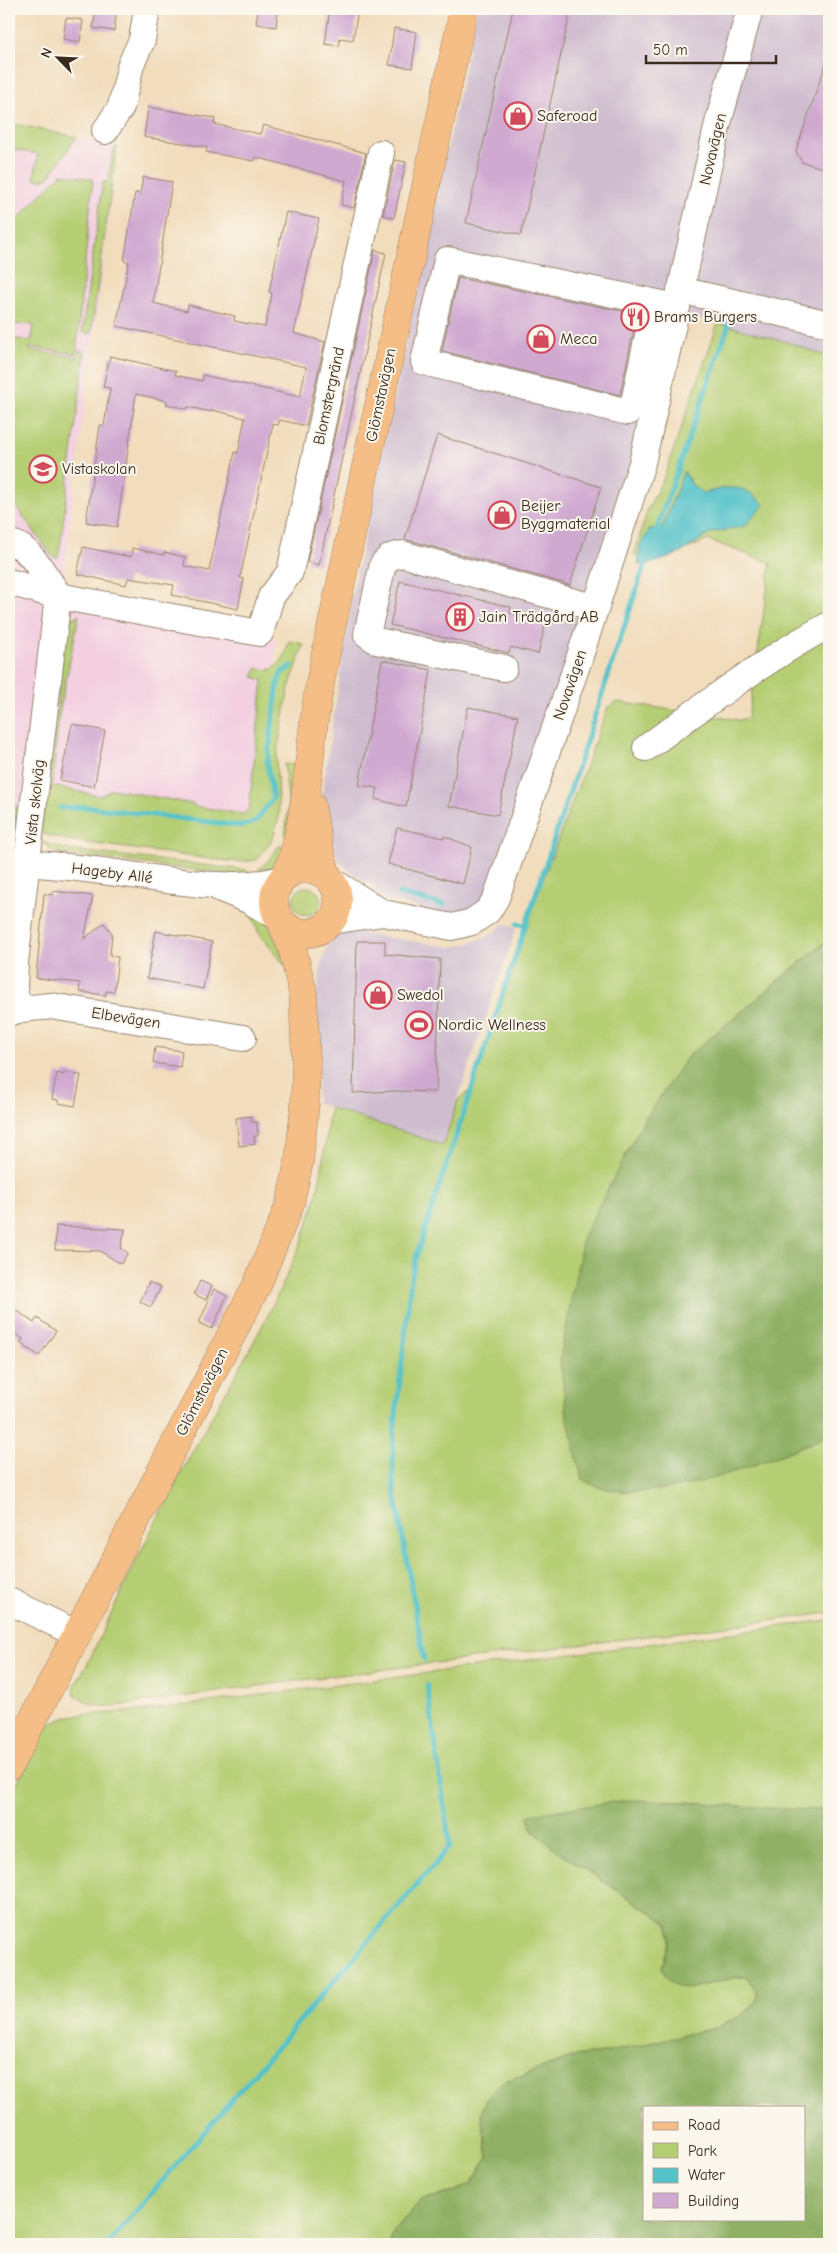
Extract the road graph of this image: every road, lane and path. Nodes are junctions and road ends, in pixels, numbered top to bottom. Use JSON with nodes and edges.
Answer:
{"nodes":[{"id":1,"x":147,"y":9,"type":"edge"},
{"id":2,"x":464,"y":9,"type":"edge"},
{"id":3,"x":750,"y":9,"type":"edge"},
{"id":4,"x":105,"y":131,"type":"dead end"},
{"id":5,"x":381,"y":153,"type":"dead end"},
{"id":6,"x":671,"y":300,"type":"junction"},
{"id":7,"x":829,"y":324,"type":"edge"},
{"id":8,"x":9,"y":544,"type":"edge"},
{"id":9,"x":9,"y":582,"type":"edge"},
{"id":10,"x":58,"y":595,"type":"junction"},
{"id":11,"x":596,"y":608,"type":"junction"},
{"id":12,"x":829,"y":625,"type":"edge"},
{"id":13,"x":504,"y":668,"type":"dead end"},
{"id":14,"x":646,"y":748,"type":"dead end"},
{"id":15,"x":308,"y":782,"type":"junction"},
{"id":16,"x":18,"y":862,"type":"edge"},
{"id":17,"x":284,"y":877,"type":"junction"},
{"id":18,"x":329,"y":878,"type":"junction"},
{"id":19,"x":216,"y":887,"type":"junction"},
{"id":20,"x":383,"y":913,"type":"junction"},
{"id":21,"x":280,"y":920,"type":"junction"},
{"id":22,"x":326,"y":926,"type":"junction"},
{"id":23,"x":303,"y":992,"type":"junction"},
{"id":24,"x":14,"y":1010,"type":"edge"},
{"id":25,"x":243,"y":1038,"type":"dead end"},
{"id":26,"x":9,"y":1601,"type":"edge"},
{"id":27,"x":77,"y":1634,"type":"junction"},
{"id":28,"x":9,"y":1766,"type":"edge"}],
"edges":[{"from":1,"to":4,"type":"street"},
{"from":2,"to":15,"type":"main road","name":"Glömstavägen"},
{"from":3,"to":6,"type":"street","name":"Novavägen"},
{"from":5,"to":10,"type":"street","name":"Blomstergränd"},
{"from":6,"to":6,"type":"street"},
{"from":6,"to":7,"type":"street"},
{"from":6,"to":11,"type":"street","name":"Novavägen"},
{"from":8,"to":10,"type":"street"},
{"from":9,"to":10,"type":"street"},
{"from":10,"to":16,"type":"street","name":"Vista skolväg"},
{"from":11,"to":13,"type":"street"},
{"from":11,"to":20,"type":"street","name":"Novavägen"},
{"from":12,"to":14,"type":"street"},
{"from":15,"to":17,"type":"main road","name":"Glömstavägen"},
{"from":15,"to":18,"type":"main road","name":"Glömstavägen"},
{"from":16,"to":19,"type":"street","name":"Hageby Allé"},
{"from":16,"to":24,"type":"street","name":"Vista skolväg"},
{"from":17,"to":18,"type":"main road"},
{"from":17,"to":19,"type":"street","name":"Hageby Allé"},
{"from":17,"to":21,"type":"main road","name":"Glömstavägen"},
{"from":18,"to":20,"type":"street","name":"Novavägen"},
{"from":18,"to":22,"type":"main road","name":"Glömstavägen"},
{"from":19,"to":21,"type":"street","name":"Hageby Allé"},
{"from":20,"to":22,"type":"street","name":"Novavägen"},
{"from":21,"to":22,"type":"main road"},
{"from":21,"to":23,"type":"main road","name":"Glömstavägen"},
{"from":22,"to":23,"type":"main road","name":"Glömstavägen"},
{"from":23,"to":27,"type":"main road","name":"Glömstavägen"},
{"from":24,"to":25,"type":"street","name":"Elbevägen"},
{"from":26,"to":27,"type":"street"},
{"from":27,"to":28,"type":"main road","name":"Glömstavägen"}]}
